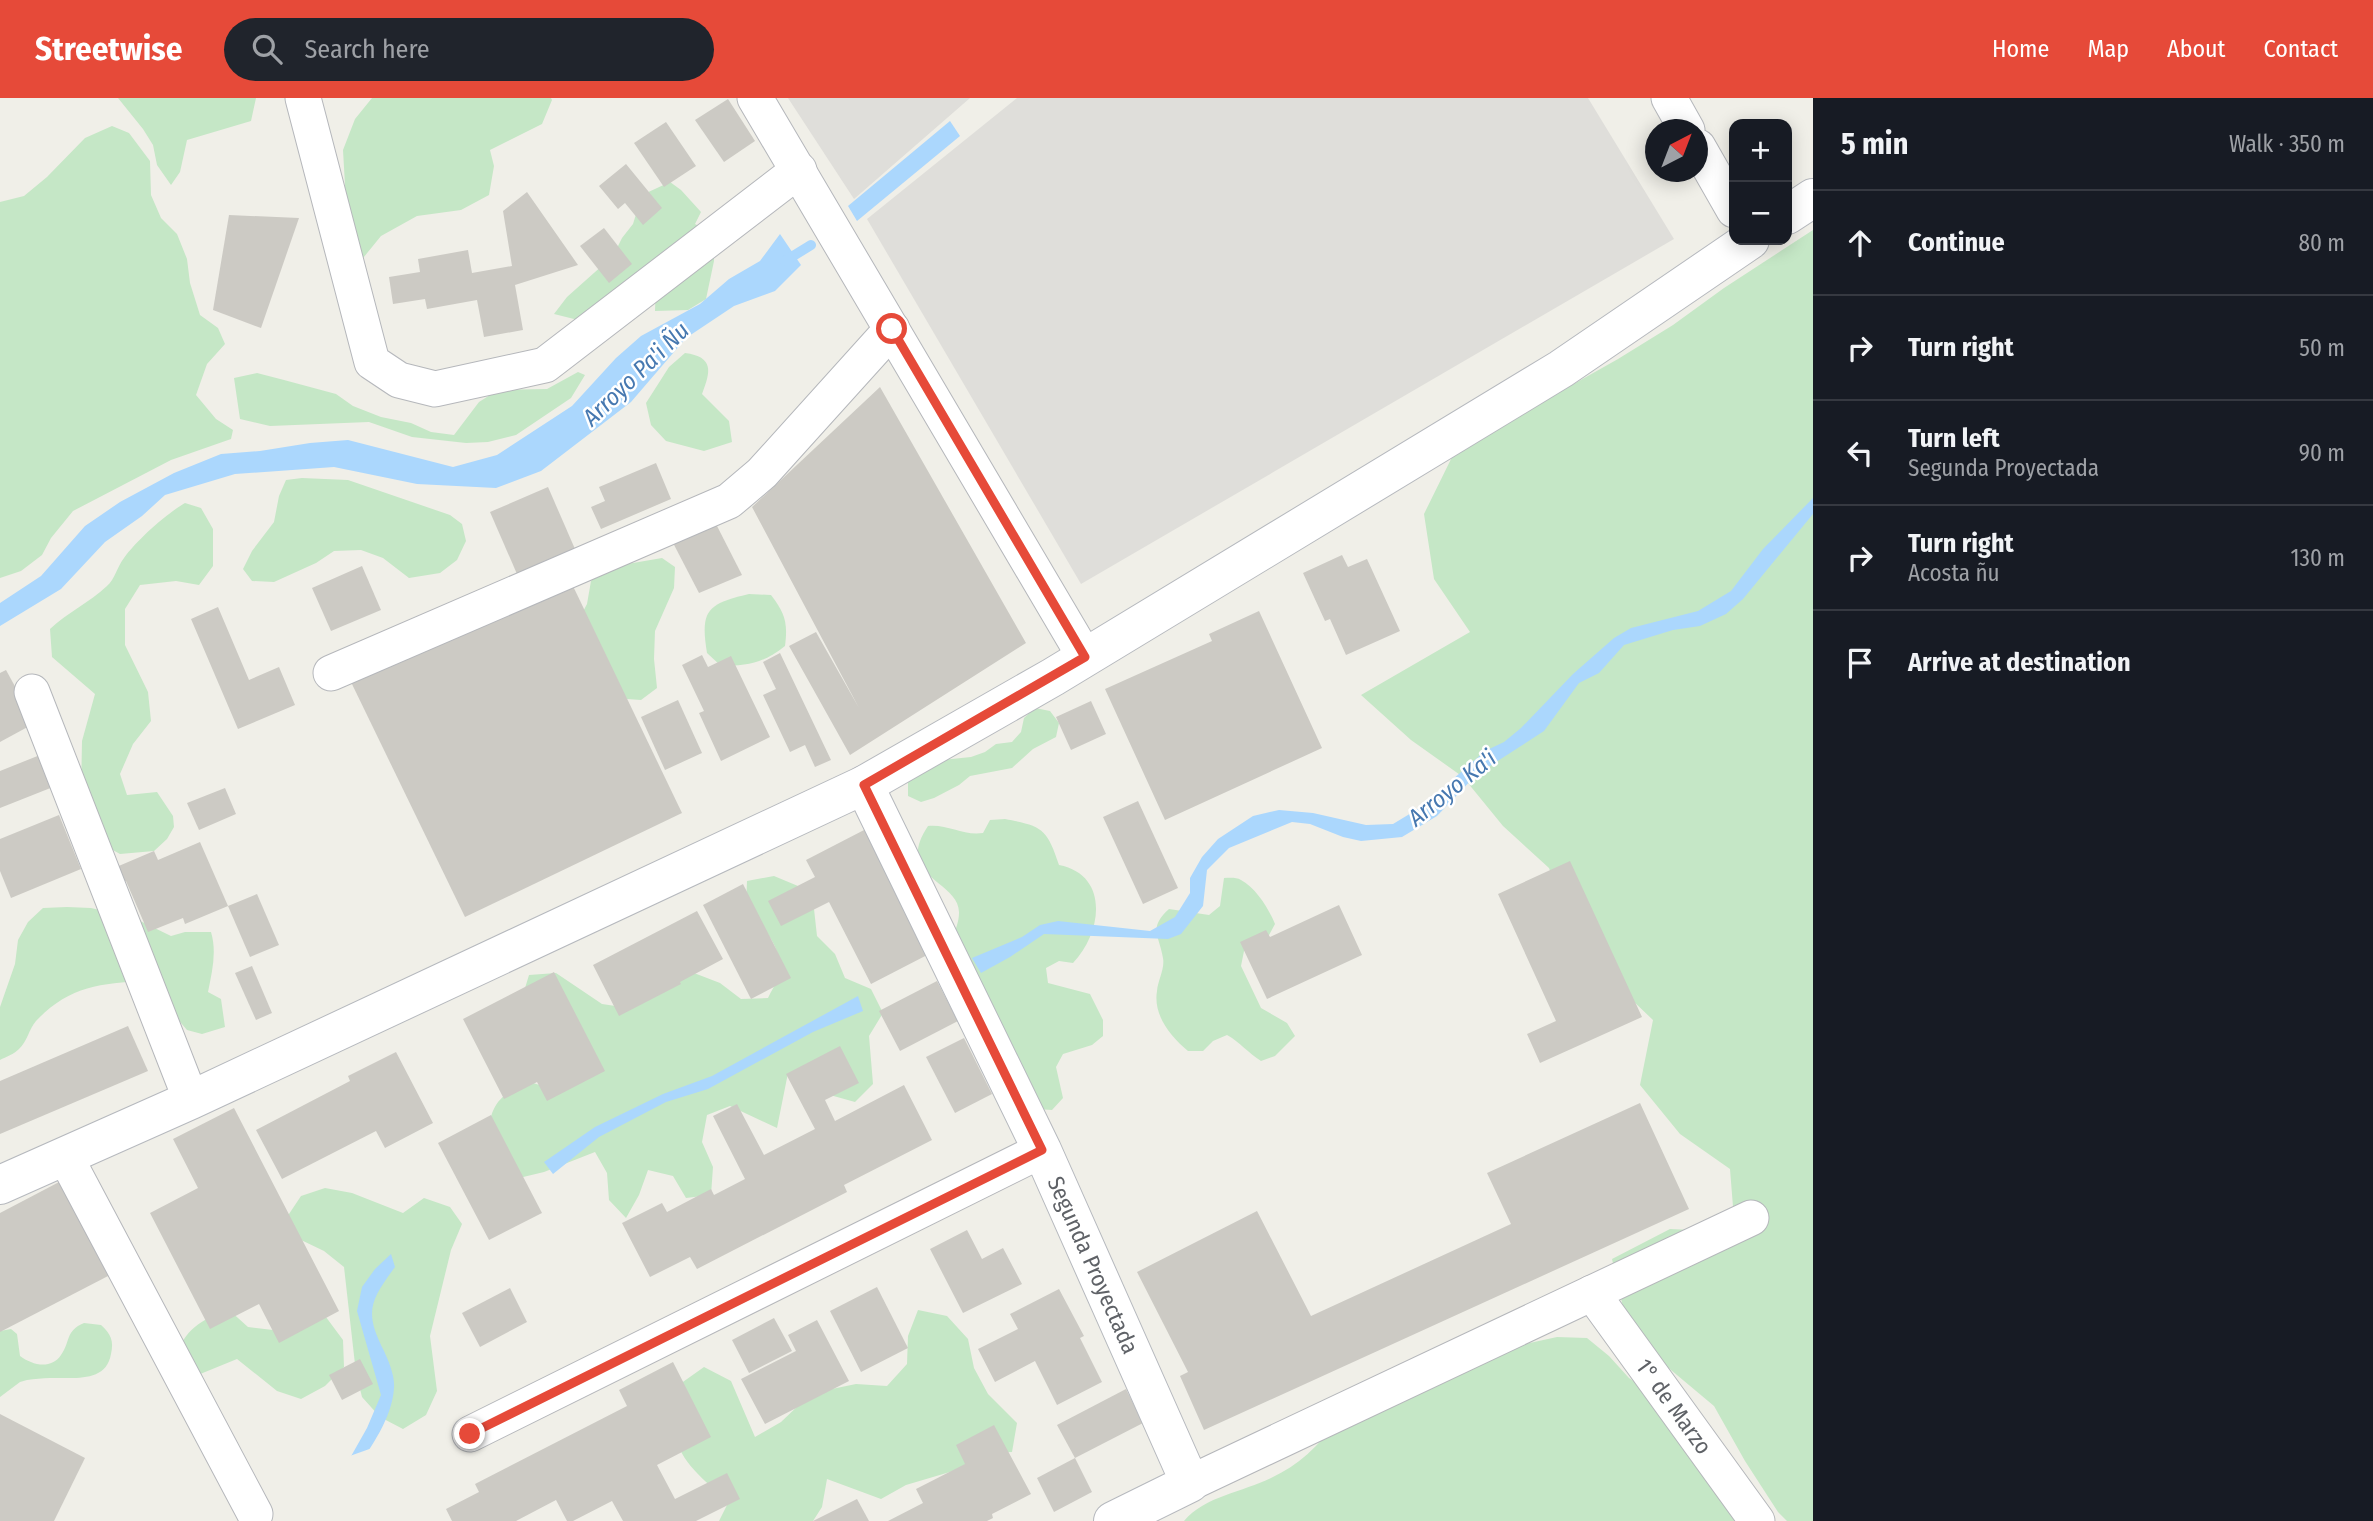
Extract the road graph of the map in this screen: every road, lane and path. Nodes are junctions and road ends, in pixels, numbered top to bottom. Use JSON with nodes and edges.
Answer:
{"nodes":[{"id":1,"x":303,"y":98,"type":"edge"},
{"id":2,"x":755,"y":98,"type":"edge"},
{"id":3,"x":1669,"y":98,"type":"edge"},
{"id":4,"x":1681,"y":119,"type":"edge"},
{"id":5,"x":1708,"y":164,"type":"edge"},
{"id":6,"x":799,"y":170,"type":"junction"},
{"id":7,"x":1813,"y":198,"type":"edge"},
{"id":8,"x":1729,"y":201,"type":"edge"},
{"id":9,"x":1792,"y":212,"type":"edge"},
{"id":10,"x":1743,"y":245,"type":"edge"},
{"id":11,"x":892,"y":329,"type":"junction"},
{"id":12,"x":1085,"y":657,"type":"junction"},
{"id":13,"x":331,"y":673,"type":"dead end"},
{"id":14,"x":32,"y":692,"type":"dead end"},
{"id":15,"x":864,"y":785,"type":"junction"},
{"id":16,"x":191,"y":1100,"type":"junction"},
{"id":17,"x":1042,"y":1150,"type":"junction"},
{"id":18,"x":65,"y":1156,"type":"junction"},
{"id":19,"x":0,"y":1185,"type":"edge"},
{"id":20,"x":1751,"y":1218,"type":"dead end"},
{"id":21,"x":1592,"y":1293,"type":"junction"},
{"id":22,"x":470,"y":1434,"type":"dead end"},
{"id":23,"x":1190,"y":1483,"type":"junction"},
{"id":24,"x":255,"y":1514,"type":"dead end"},
{"id":25,"x":1114,"y":1521,"type":"edge"},
{"id":26,"x":1757,"y":1521,"type":"edge"}],
"edges":[{"from":1,"to":6,"type":"street"},
{"from":2,"to":6,"type":"street"},
{"from":3,"to":4,"type":"street"},
{"from":5,"to":8,"type":"street"},
{"from":6,"to":11,"type":"street"},
{"from":7,"to":9,"type":"main road"},
{"from":10,"to":12,"type":"main road"},
{"from":11,"to":12,"type":"street"},
{"from":11,"to":13,"type":"street"},
{"from":12,"to":15,"type":"main road"},
{"from":14,"to":16,"type":"street"},
{"from":15,"to":16,"type":"main road"},
{"from":15,"to":17,"type":"main road","name":"Segunda Proyectada"},
{"from":16,"to":18,"type":"main road"},
{"from":17,"to":22,"type":"street"},
{"from":17,"to":23,"type":"main road","name":"Segunda Proyectada"},
{"from":18,"to":19,"type":"main road"},
{"from":18,"to":24,"type":"street"},
{"from":20,"to":21,"type":"street"},
{"from":21,"to":23,"type":"street"},
{"from":21,"to":26,"type":"street","name":"1° de Marzo"},
{"from":23,"to":25,"type":"main road"}]}
